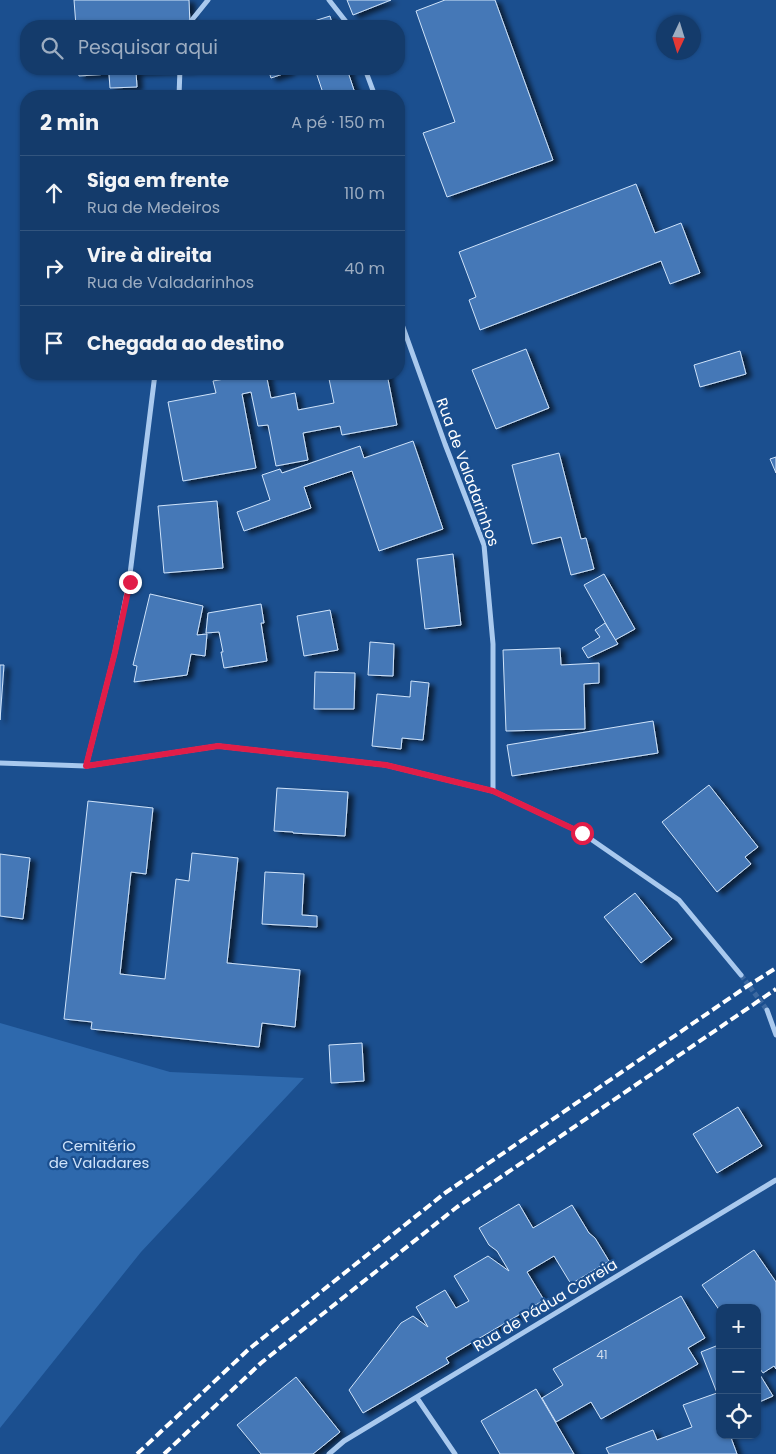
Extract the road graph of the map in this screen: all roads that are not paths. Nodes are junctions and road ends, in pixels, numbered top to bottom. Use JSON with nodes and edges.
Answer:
{"nodes":[{"id":1,"x":208,"y":0,"type":"edge"},
{"id":2,"x":328,"y":0,"type":"edge"},
{"id":3,"x":192,"y":20,"type":"edge"},
{"id":4,"x":345,"y":20,"type":"edge"},
{"id":5,"x":180,"y":75,"type":"edge"},
{"id":6,"x":367,"y":75,"type":"edge"},
{"id":7,"x":179,"y":90,"type":"edge"},
{"id":8,"x":373,"y":90,"type":"edge"},
{"id":9,"x":405,"y":332,"type":"edge"},
{"id":10,"x":153,"y":380,"type":"edge"},
{"id":11,"x":0,"y":763,"type":"edge"},
{"id":12,"x":86,"y":766,"type":"junction"},
{"id":13,"x":493,"y":791,"type":"junction"},
{"id":14,"x":741,"y":974,"type":"tunnel mouth"},
{"id":15,"x":767,"y":1010,"type":"tunnel mouth"},
{"id":16,"x":776,"y":1035,"type":"edge"},
{"id":17,"x":776,"y":1180,"type":"edge"},
{"id":18,"x":417,"y":1398,"type":"junction"},
{"id":19,"x":329,"y":1454,"type":"edge"},
{"id":20,"x":455,"y":1454,"type":"edge"}],
"edges":[{"from":1,"to":3,"type":"street"},
{"from":2,"to":4,"type":"street"},
{"from":5,"to":7,"type":"street"},
{"from":6,"to":8,"type":"street"},
{"from":9,"to":13,"type":"street","name":"Rua de Valadarinhos"},
{"from":10,"to":12,"type":"street"},
{"from":11,"to":12,"type":"street"},
{"from":12,"to":13,"type":"street"},
{"from":13,"to":14,"type":"street"},
{"from":15,"to":16,"type":"street"},
{"from":17,"to":18,"type":"street","name":"Rua de Pádua Correia"},
{"from":18,"to":19,"type":"street","name":"Rua de Pádua Correia"},
{"from":18,"to":20,"type":"street"}]}
